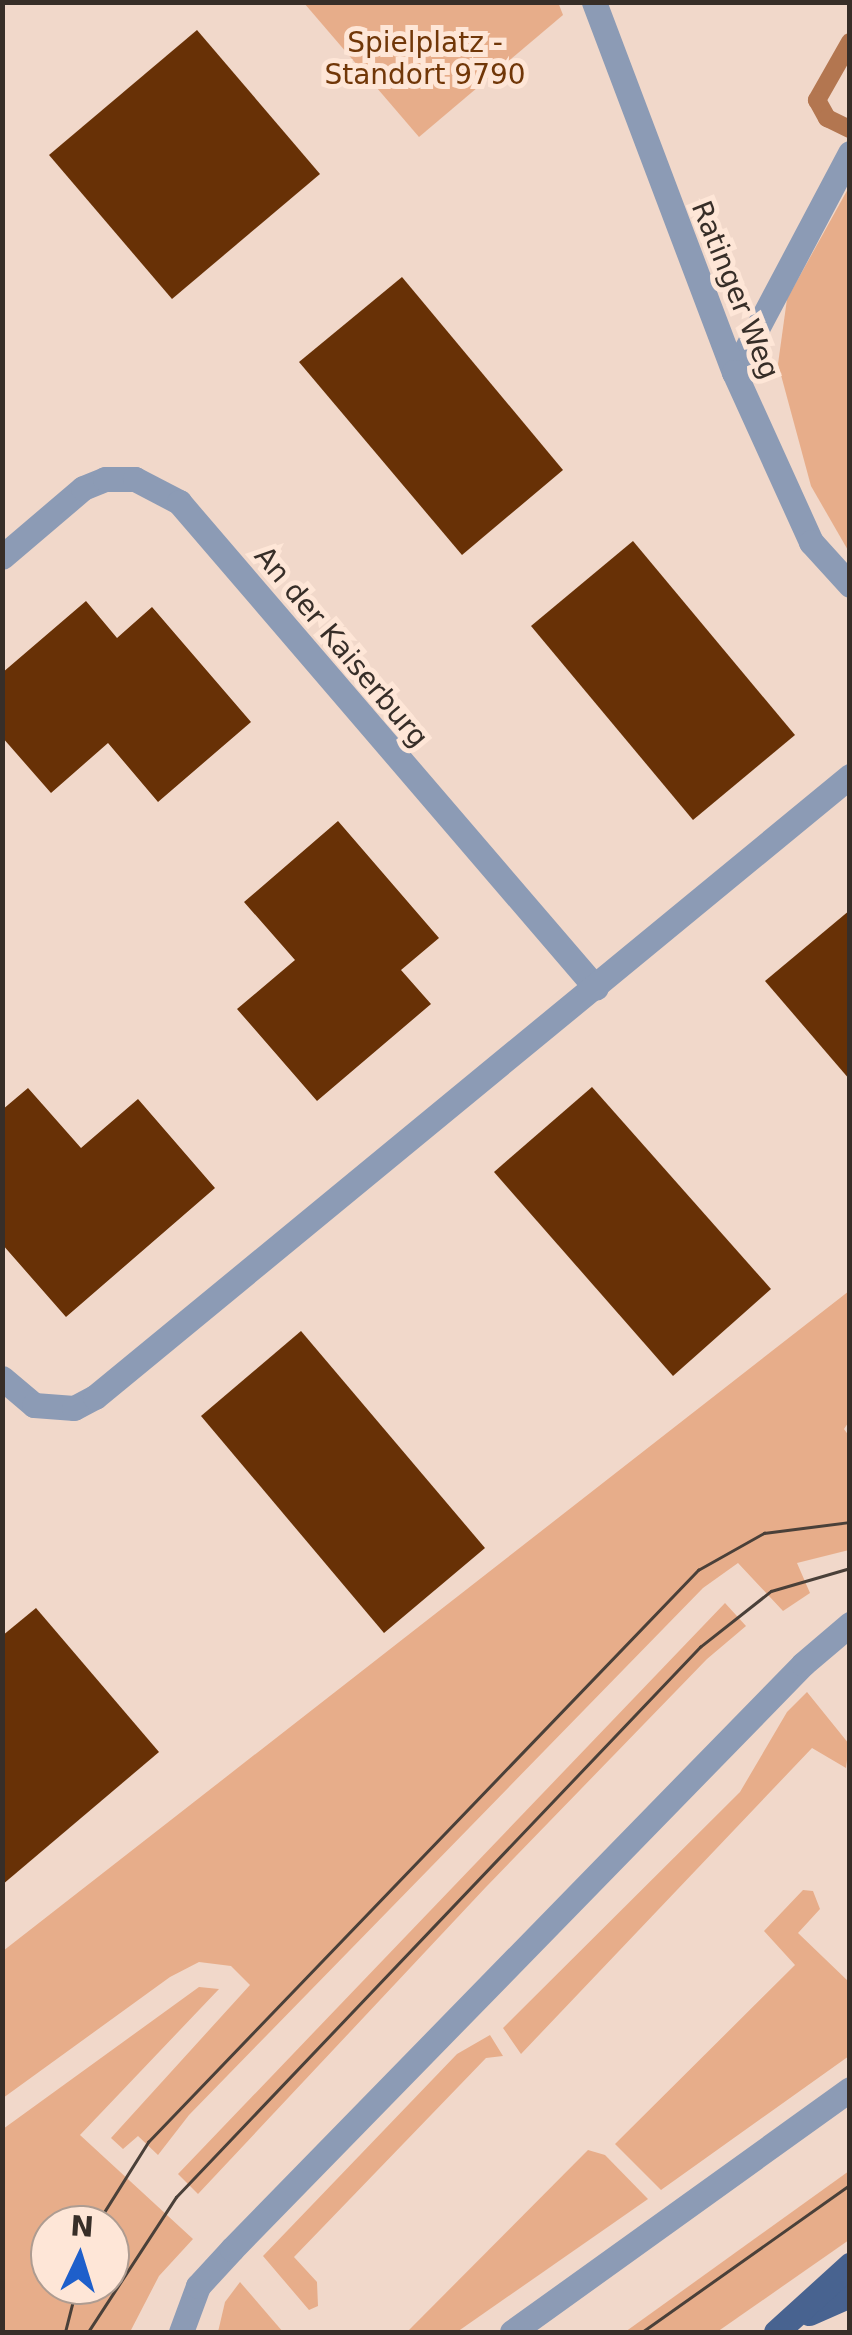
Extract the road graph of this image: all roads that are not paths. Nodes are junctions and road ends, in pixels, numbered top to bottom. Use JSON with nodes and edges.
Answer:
{"nodes":[{"id":1,"x":594,"y":2,"type":"edge"},
{"id":2,"x":850,"y":154,"type":"edge"},
{"id":3,"x":734,"y":372,"type":"junction"},
{"id":4,"x":2,"y":557,"type":"edge"},
{"id":5,"x":850,"y":585,"type":"edge"},
{"id":6,"x":850,"y":776,"type":"edge"},
{"id":7,"x":596,"y":988,"type":"junction"},
{"id":8,"x":2,"y":1378,"type":"edge"},
{"id":9,"x":850,"y":1624,"type":"edge"},
{"id":10,"x":850,"y":2089,"type":"edge"},
{"id":11,"x":850,"y":2264,"type":"edge"},
{"id":12,"x":850,"y":2295,"type":"edge"},
{"id":13,"x":786,"y":2326,"type":"edge"},
{"id":14,"x":181,"y":2332,"type":"edge"},
{"id":15,"x":512,"y":2332,"type":"edge"}],
"edges":[{"from":1,"to":3,"type":"street","name":"Ratinger Weg"},
{"from":2,"to":3,"type":"street"},
{"from":3,"to":5,"type":"street","name":"Ratinger Weg"},
{"from":4,"to":7,"type":"street","name":"An der Kaiserburg"},
{"from":6,"to":7,"type":"street"},
{"from":7,"to":8,"type":"street"},
{"from":9,"to":14,"type":"street"},
{"from":10,"to":15,"type":"street"},
{"from":11,"to":13,"type":"main road"},
{"from":12,"to":13,"type":"main road"}]}
